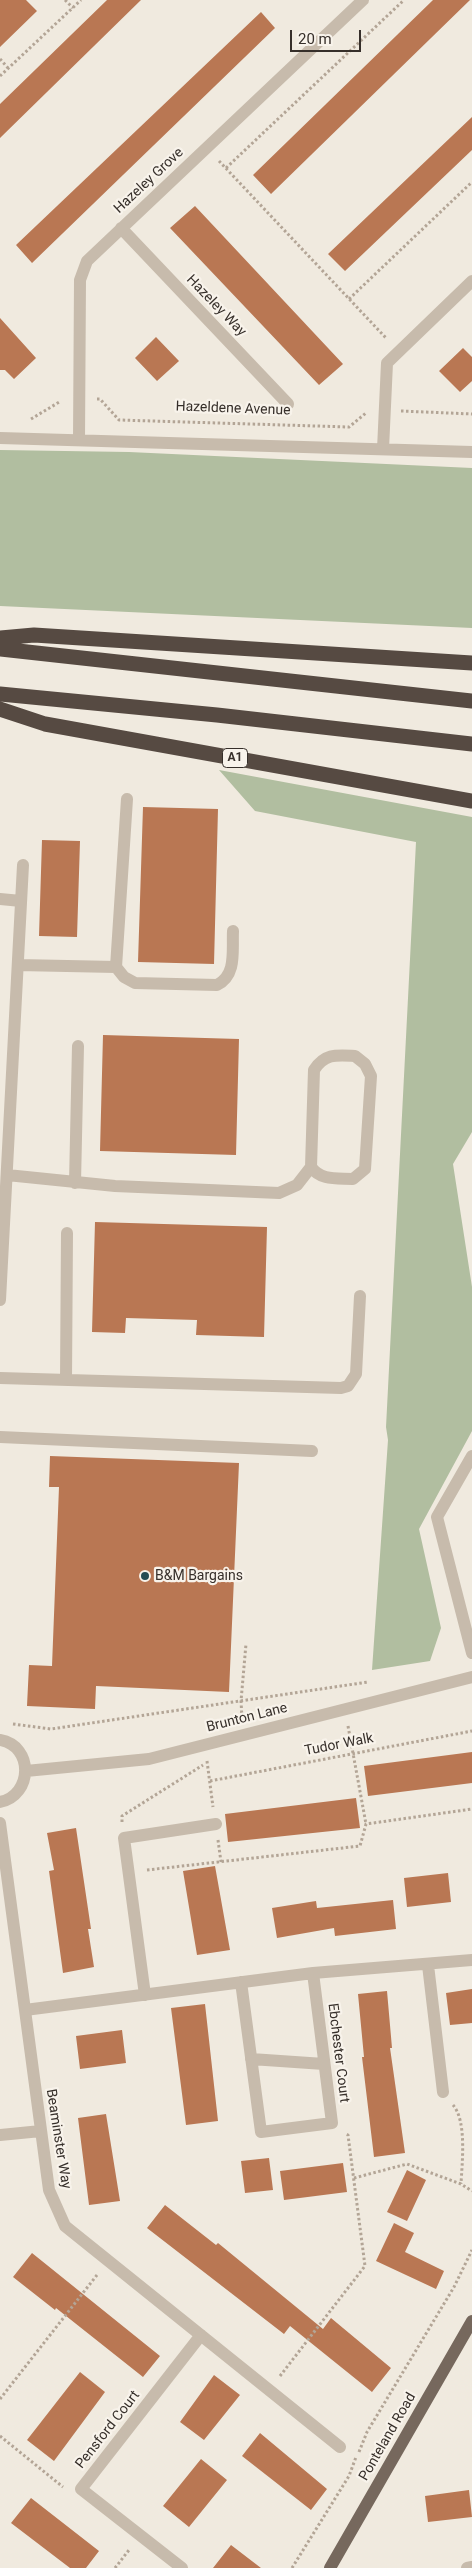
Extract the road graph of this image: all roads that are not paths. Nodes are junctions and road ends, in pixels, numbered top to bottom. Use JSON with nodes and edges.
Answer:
{"nodes":[{"id":1,"x":362,"y":0,"type":"edge"},
{"id":2,"x":121,"y":228,"type":"junction"},
{"id":3,"x":472,"y":281,"type":"edge"},
{"id":4,"x":288,"y":404,"type":"dead end"},
{"id":5,"x":0,"y":438,"type":"edge"},
{"id":6,"x":79,"y":439,"type":"junction"},
{"id":7,"x":383,"y":449,"type":"junction"},
{"id":8,"x":472,"y":452,"type":"edge"},
{"id":9,"x":0,"y":638,"type":"edge"},
{"id":10,"x":0,"y":649,"type":"edge"},
{"id":11,"x":472,"y":664,"type":"edge"},
{"id":12,"x":0,"y":694,"type":"edge"},
{"id":13,"x":472,"y":701,"type":"edge"},
{"id":14,"x":0,"y":710,"type":"edge"},
{"id":15,"x":472,"y":744,"type":"edge"},
{"id":16,"x":127,"y":799,"type":"dead end"},
{"id":17,"x":472,"y":801,"type":"edge"},
{"id":18,"x":23,"y":865,"type":"dead end"},
{"id":19,"x":0,"y":899,"type":"edge"},
{"id":20,"x":21,"y":900,"type":"junction"},
{"id":21,"x":234,"y":931,"type":"dead end"},
{"id":22,"x":18,"y":965,"type":"junction"},
{"id":23,"x":116,"y":967,"type":"junction"},
{"id":24,"x":78,"y":1046,"type":"dead end"},
{"id":25,"x":311,"y":1167,"type":"junction"},
{"id":26,"x":7,"y":1175,"type":"junction"},
{"id":27,"x":75,"y":1183,"type":"junction"},
{"id":28,"x":67,"y":1233,"type":"dead end"},
{"id":29,"x":360,"y":1296,"type":"dead end"},
{"id":30,"x":0,"y":1300,"type":"edge"},
{"id":31,"x":0,"y":1378,"type":"edge"},
{"id":32,"x":66,"y":1380,"type":"junction"},
{"id":33,"x":0,"y":1437,"type":"edge"},
{"id":34,"x":312,"y":1451,"type":"dead end"},
{"id":35,"x":472,"y":1456,"type":"edge"},
{"id":36,"x":472,"y":1653,"type":"edge"},
{"id":37,"x":472,"y":1677,"type":"edge"},
{"id":38,"x":0,"y":1740,"type":"edge"},
{"id":39,"x":26,"y":1771,"type":"junction"},
{"id":40,"x":0,"y":1802,"type":"edge"},
{"id":41,"x":0,"y":1824,"type":"edge"},
{"id":42,"x":216,"y":1824,"type":"road end"},
{"id":43,"x":472,"y":1960,"type":"edge"},
{"id":44,"x":428,"y":1965,"type":"junction"},
{"id":45,"x":313,"y":1973,"type":"junction"},
{"id":46,"x":241,"y":1982,"type":"junction"},
{"id":47,"x":145,"y":1995,"type":"junction"},
{"id":48,"x":25,"y":2010,"type":"junction"},
{"id":49,"x":251,"y":2059,"type":"junction"},
{"id":50,"x":324,"y":2064,"type":"junction"},
{"id":51,"x":443,"y":2092,"type":"road end"},
{"id":52,"x":41,"y":2131,"type":"junction"},
{"id":53,"x":0,"y":2136,"type":"edge"},
{"id":54,"x":472,"y":2321,"type":"edge"},
{"id":55,"x":201,"y":2336,"type":"junction"},
{"id":56,"x":340,"y":2447,"type":"dead end"},
{"id":57,"x":472,"y":2567,"type":"edge"},
{"id":58,"x":182,"y":2568,"type":"edge"},
{"id":59,"x":330,"y":2568,"type":"edge"},
{"id":60,"x":467,"y":2568,"type":"edge"}],
"edges":[{"from":1,"to":2,"type":"street","name":"Hazeley Grove"},
{"from":2,"to":4,"type":"street","name":"Hazeley Way"},
{"from":2,"to":6,"type":"street","name":"Hazeley Grove"},
{"from":3,"to":7,"type":"street"},
{"from":5,"to":6,"type":"street"},
{"from":6,"to":7,"type":"street"},
{"from":7,"to":8,"type":"street"},
{"from":9,"to":11,"type":"highway"},
{"from":10,"to":13,"type":"highway"},
{"from":12,"to":15,"type":"highway"},
{"from":14,"to":17,"type":"highway","number":"A1"},
{"from":16,"to":23,"type":"street"},
{"from":18,"to":20,"type":"street"},
{"from":19,"to":20,"type":"street"},
{"from":20,"to":22,"type":"street"},
{"from":21,"to":23,"type":"street"},
{"from":22,"to":23,"type":"street"},
{"from":22,"to":26,"type":"street"},
{"from":24,"to":27,"type":"street"},
{"from":25,"to":25,"type":"street"},
{"from":25,"to":27,"type":"street"},
{"from":26,"to":27,"type":"street"},
{"from":26,"to":30,"type":"street"},
{"from":28,"to":32,"type":"street"},
{"from":29,"to":32,"type":"street"},
{"from":31,"to":32,"type":"street"},
{"from":33,"to":34,"type":"street"},
{"from":35,"to":36,"type":"street"},
{"from":37,"to":39,"type":"street","name":"Brunton Lane"},
{"from":38,"to":39,"type":"street"},
{"from":39,"to":40,"type":"street"},
{"from":41,"to":48,"type":"street","name":"Beaminster Way"},
{"from":42,"to":47,"type":"street"},
{"from":43,"to":44,"type":"street"},
{"from":44,"to":45,"type":"street"},
{"from":44,"to":51,"type":"street"},
{"from":45,"to":46,"type":"street"},
{"from":45,"to":50,"type":"street","name":"Ebchester Court"},
{"from":46,"to":47,"type":"street"},
{"from":46,"to":49,"type":"street","name":"Ebchester Court"},
{"from":47,"to":48,"type":"street"},
{"from":48,"to":52,"type":"street","name":"Beaminster Way"},
{"from":49,"to":50,"type":"street"},
{"from":49,"to":50,"type":"street","name":"Ebchester Court"},
{"from":52,"to":53,"type":"street"},
{"from":52,"to":55,"type":"street","name":"Beaminster Way"},
{"from":54,"to":59,"type":"main road","name":"Ponteland Road"},
{"from":55,"to":56,"type":"street","name":"Beaminster Way"},
{"from":55,"to":58,"type":"street","name":"Pensford Court"},
{"from":57,"to":60,"type":"street"}]}
